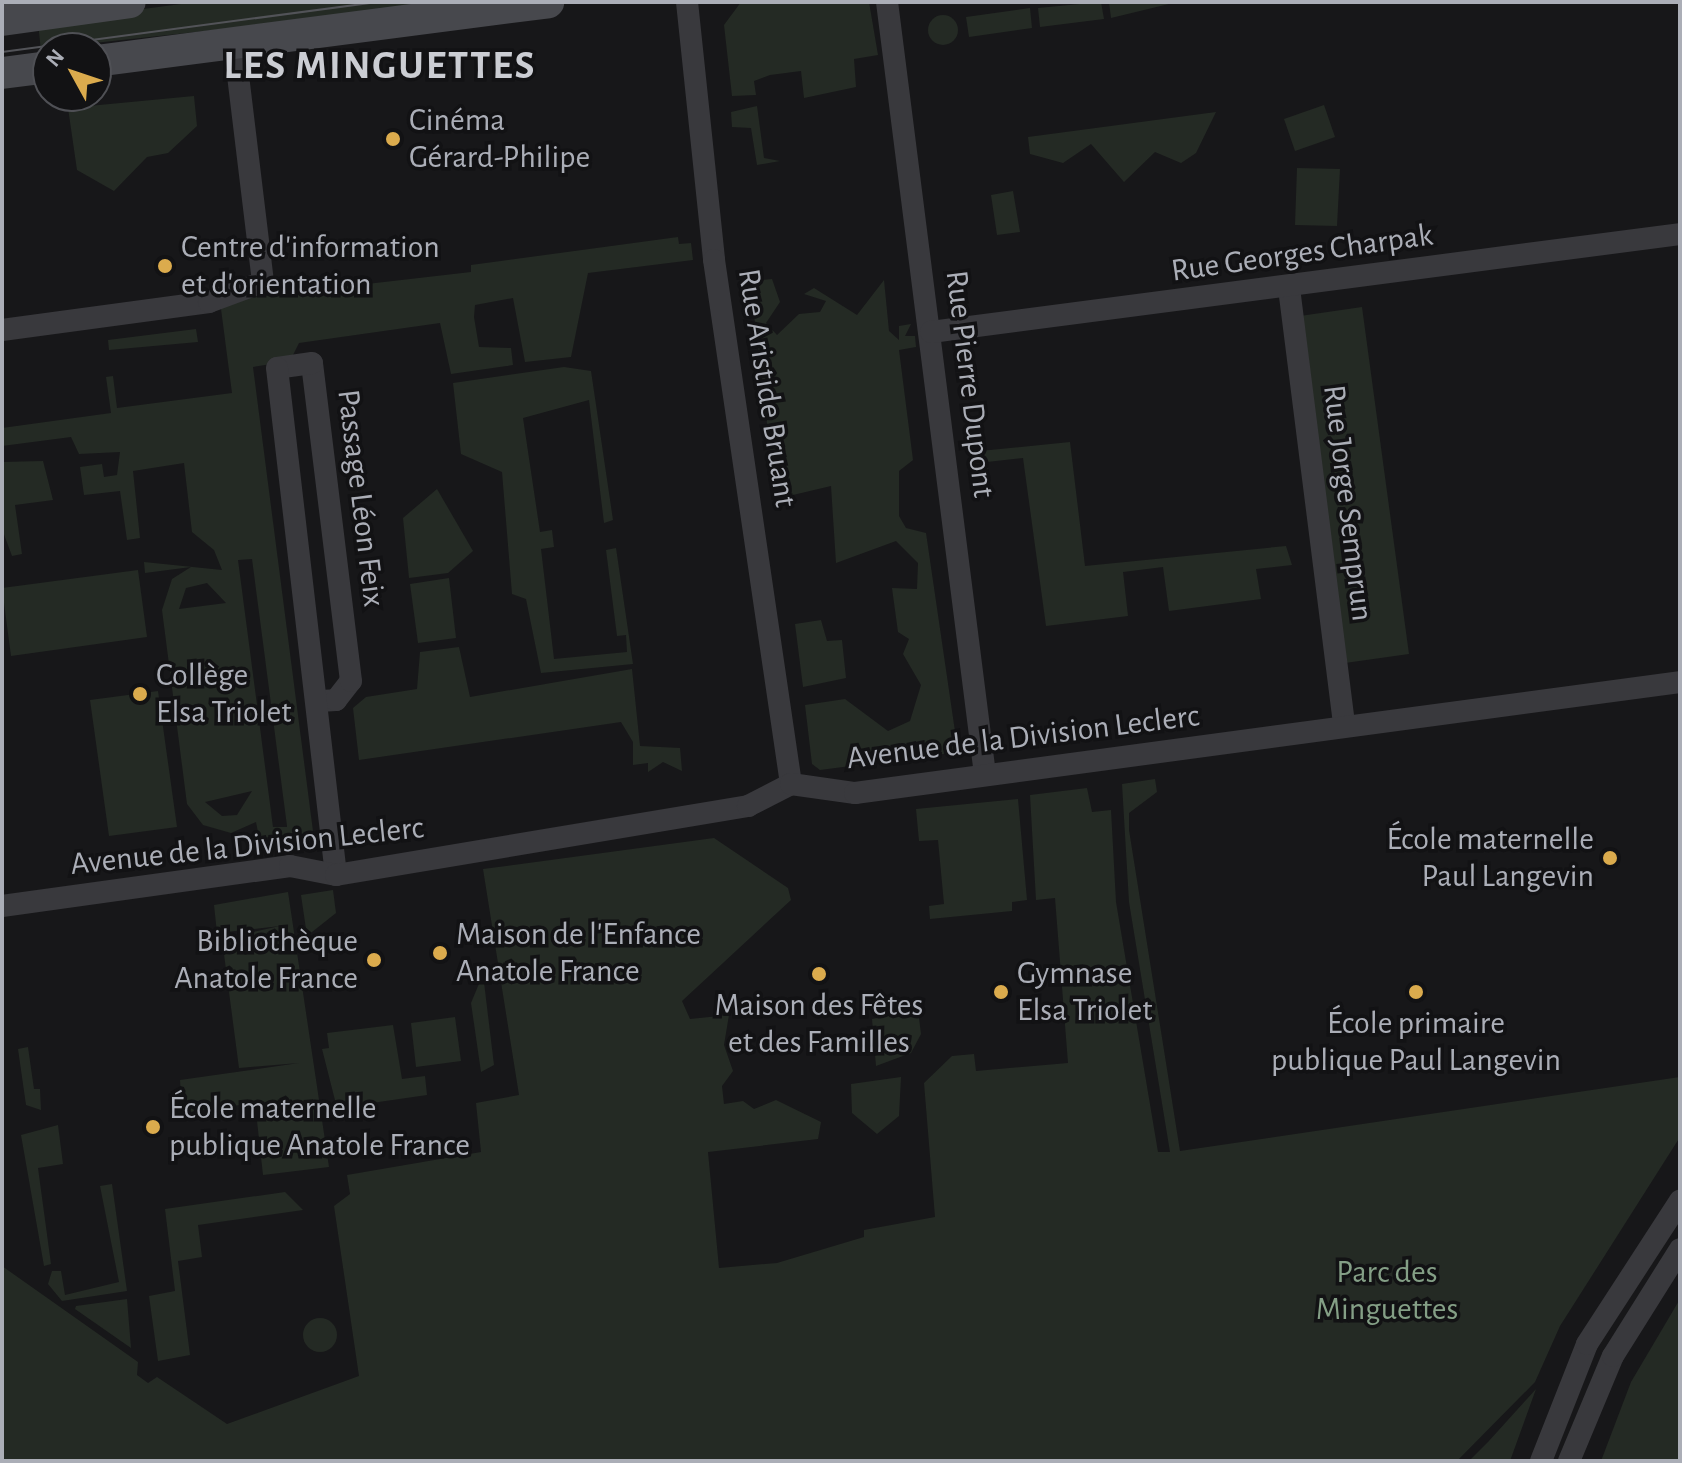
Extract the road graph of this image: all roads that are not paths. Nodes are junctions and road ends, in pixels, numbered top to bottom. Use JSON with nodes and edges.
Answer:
{"nodes":[{"id":1,"x":130,"y":2,"type":"edge"},
{"id":2,"x":548,"y":2,"type":"edge"},
{"id":3,"x":687,"y":2,"type":"edge"},
{"id":4,"x":887,"y":2,"type":"edge"},
{"id":5,"x":2,"y":20,"type":"edge"},
{"id":6,"x":234,"y":43,"type":"junction"},
{"id":7,"x":112,"y":59,"type":"edge"},
{"id":8,"x":32,"y":69,"type":"edge"},
{"id":9,"x":2,"y":73,"type":"edge"},
{"id":10,"x":1680,"y":234,"type":"edge"},
{"id":11,"x":1289,"y":288,"type":"junction"},
{"id":12,"x":2,"y":330,"type":"edge"},
{"id":13,"x":931,"y":332,"type":"junction"},
{"id":14,"x":1680,"y":682,"type":"edge"},
{"id":15,"x":319,"y":701,"type":"junction"},
{"id":16,"x":1344,"y":726,"type":"junction"},
{"id":17,"x":985,"y":775,"type":"junction"},
{"id":18,"x":791,"y":784,"type":"junction"},
{"id":19,"x":336,"y":875,"type":"junction"},
{"id":20,"x":2,"y":906,"type":"edge"},
{"id":21,"x":1680,"y":1201,"type":"edge"},
{"id":22,"x":1680,"y":1249,"type":"edge"},
{"id":23,"x":1541,"y":1461,"type":"edge"},
{"id":24,"x":1569,"y":1461,"type":"edge"}],
"edges":[{"from":1,"to":5,"type":"street"},
{"from":2,"to":6,"type":"street"},
{"from":3,"to":18,"type":"street","name":"Rue Aristide Bruant"},
{"from":4,"to":13,"type":"street","name":"Rue Pierre Dupont"},
{"from":6,"to":7,"type":"street"},
{"from":6,"to":12,"type":"street"},
{"from":8,"to":9,"type":"street"},
{"from":10,"to":11,"type":"street","name":"Rue Georges Charpak"},
{"from":11,"to":13,"type":"street","name":"Rue Georges Charpak"},
{"from":11,"to":16,"type":"street","name":"Rue Jorge Semprun"},
{"from":13,"to":17,"type":"street","name":"Rue Pierre Dupont"},
{"from":14,"to":16,"type":"street","name":"Avenue de la Division Leclerc"},
{"from":15,"to":15,"type":"street","name":"Passage Léon Feix"},
{"from":15,"to":19,"type":"street","name":"Passage Léon Feix"},
{"from":16,"to":17,"type":"street","name":"Avenue de la Division Leclerc"},
{"from":17,"to":18,"type":"street","name":"Avenue de la Division Leclerc"},
{"from":18,"to":19,"type":"street","name":"Avenue de la Division Leclerc"},
{"from":19,"to":20,"type":"street","name":"Avenue de la Division Leclerc"},
{"from":21,"to":23,"type":"street"},
{"from":22,"to":24,"type":"street"}]}
